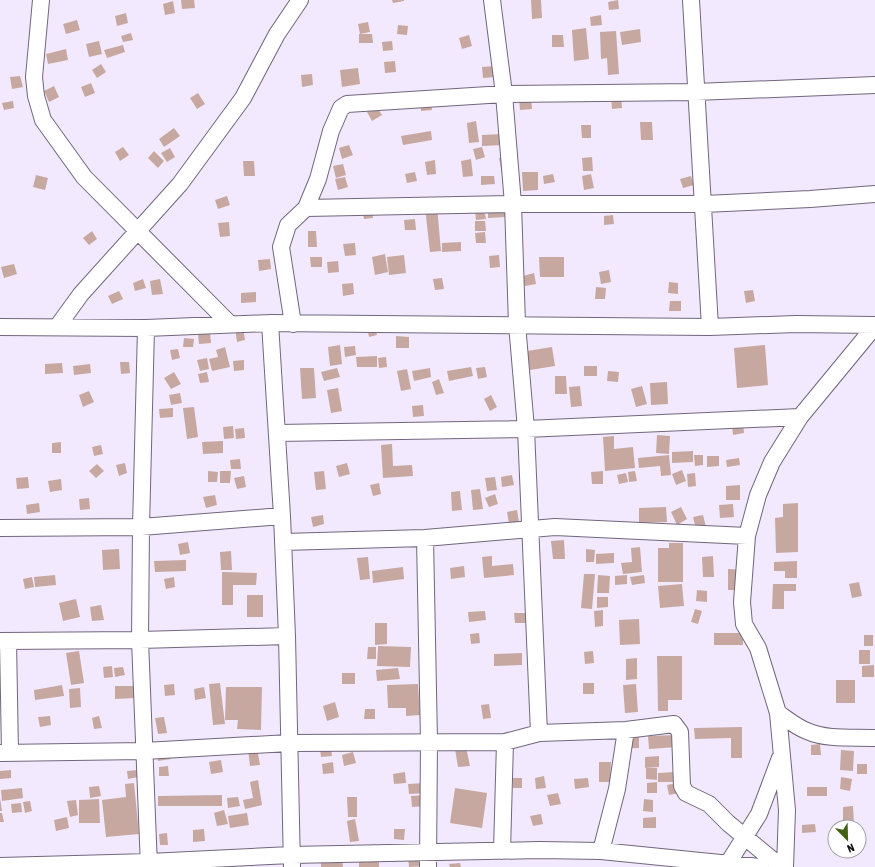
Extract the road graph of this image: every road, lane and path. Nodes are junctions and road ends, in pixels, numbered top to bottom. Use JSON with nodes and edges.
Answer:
{"nodes":[{"id":1,"x":42,"y":0,"type":"edge"},
{"id":2,"x":300,"y":0,"type":"edge"},
{"id":3,"x":492,"y":0,"type":"edge"},
{"id":4,"x":691,"y":0,"type":"edge"},
{"id":5,"x":875,"y":85,"type":"edge"},
{"id":6,"x":695,"y":92,"type":"junction"},
{"id":7,"x":504,"y":94,"type":"junction"},
{"id":8,"x":875,"y":194,"type":"edge"},
{"id":9,"x":513,"y":204,"type":"junction"},
{"id":10,"x":704,"y":204,"type":"junction"},
{"id":11,"x":306,"y":208,"type":"junction"},
{"id":12,"x":136,"y":230,"type":"junction"},
{"id":13,"x":270,"y":323,"type":"junction"},
{"id":14,"x":230,"y":324,"type":"junction"},
{"id":15,"x":293,"y":324,"type":"junction"},
{"id":16,"x":517,"y":324,"type":"junction"},
{"id":17,"x":875,"y":326,"type":"edge"},
{"id":18,"x":0,"y":327,"type":"edge"},
{"id":19,"x":57,"y":327,"type":"junction"},
{"id":20,"x":710,"y":327,"type":"junction"},
{"id":21,"x":146,"y":328,"type":"junction"},
{"id":22,"x":800,"y":417,"type":"junction"},
{"id":23,"x":526,"y":429,"type":"junction"},
{"id":24,"x":277,"y":433,"type":"junction"},
{"id":25,"x":282,"y":516,"type":"junction"},
{"id":26,"x":141,"y":527,"type":"junction"},
{"id":27,"x":0,"y":528,"type":"edge"},
{"id":28,"x":531,"y":528,"type":"junction"},
{"id":29,"x":747,"y":536,"type":"junction"},
{"id":30,"x":425,"y":538,"type":"junction"},
{"id":31,"x":283,"y":542,"type":"junction"},
{"id":32,"x":287,"y":636,"type":"junction"},
{"id":33,"x":140,"y":640,"type":"junction"},
{"id":34,"x":4,"y":641,"type":"edge"},
{"id":35,"x":778,"y":713,"type":"junction"},
{"id":36,"x":626,"y":730,"type":"junction"},
{"id":37,"x":538,"y":733,"type":"junction"},
{"id":38,"x":875,"y":738,"type":"edge"},
{"id":39,"x":429,"y":741,"type":"junction"},
{"id":40,"x":505,"y":742,"type":"junction"},
{"id":41,"x":289,"y":743,"type":"junction"},
{"id":42,"x":144,"y":751,"type":"junction"},
{"id":43,"x":5,"y":753,"type":"edge"},
{"id":44,"x":782,"y":755,"type":"junction"},
{"id":45,"x":746,"y":837,"type":"junction"},
{"id":46,"x":502,"y":851,"type":"junction"},
{"id":47,"x":601,"y":851,"type":"junction"},
{"id":48,"x":428,"y":860,"type":"edge"},
{"id":49,"x":291,"y":861,"type":"edge"},
{"id":50,"x":694,"y":864,"type":"edge"},
{"id":51,"x":149,"y":865,"type":"edge"},
{"id":52,"x":727,"y":865,"type":"junction"},
{"id":53,"x":0,"y":866,"type":"edge"},
{"id":54,"x":760,"y":867,"type":"edge"},
{"id":55,"x":781,"y":867,"type":"edge"},
{"id":56,"x":785,"y":867,"type":"edge"}],
"edges":[{"from":1,"to":12,"type":"street"},
{"from":2,"to":12,"type":"street"},
{"from":3,"to":7,"type":"street"},
{"from":4,"to":6,"type":"street"},
{"from":5,"to":6,"type":"street"},
{"from":6,"to":7,"type":"street"},
{"from":6,"to":10,"type":"street"},
{"from":7,"to":9,"type":"street"},
{"from":7,"to":11,"type":"street"},
{"from":8,"to":10,"type":"street"},
{"from":9,"to":10,"type":"street"},
{"from":9,"to":11,"type":"street"},
{"from":9,"to":16,"type":"street"},
{"from":10,"to":20,"type":"street"},
{"from":11,"to":15,"type":"street"},
{"from":12,"to":14,"type":"street"},
{"from":12,"to":19,"type":"street"},
{"from":13,"to":14,"type":"street"},
{"from":13,"to":15,"type":"street"},
{"from":13,"to":24,"type":"street"},
{"from":14,"to":21,"type":"street"},
{"from":15,"to":16,"type":"street"},
{"from":16,"to":20,"type":"street"},
{"from":16,"to":23,"type":"street"},
{"from":17,"to":20,"type":"street"},
{"from":17,"to":22,"type":"street"},
{"from":18,"to":19,"type":"street"},
{"from":19,"to":21,"type":"street"},
{"from":21,"to":26,"type":"street"},
{"from":22,"to":23,"type":"street"},
{"from":22,"to":29,"type":"street"},
{"from":23,"to":24,"type":"street"},
{"from":23,"to":28,"type":"street"},
{"from":24,"to":25,"type":"street"},
{"from":25,"to":26,"type":"street"},
{"from":25,"to":31,"type":"street"},
{"from":26,"to":27,"type":"street"},
{"from":26,"to":33,"type":"street"},
{"from":28,"to":29,"type":"street"},
{"from":28,"to":30,"type":"street"},
{"from":28,"to":37,"type":"street"},
{"from":29,"to":35,"type":"street"},
{"from":30,"to":31,"type":"street"},
{"from":30,"to":39,"type":"street"},
{"from":31,"to":32,"type":"street"},
{"from":32,"to":33,"type":"street"},
{"from":32,"to":41,"type":"street"},
{"from":33,"to":34,"type":"street"},
{"from":33,"to":42,"type":"street"},
{"from":34,"to":43,"type":"street"},
{"from":35,"to":38,"type":"street"},
{"from":35,"to":44,"type":"street"},
{"from":36,"to":37,"type":"street"},
{"from":36,"to":45,"type":"street"},
{"from":36,"to":47,"type":"street"},
{"from":37,"to":40,"type":"street"},
{"from":39,"to":40,"type":"street"},
{"from":39,"to":41,"type":"street"},
{"from":39,"to":48,"type":"street"},
{"from":40,"to":46,"type":"street"},
{"from":41,"to":42,"type":"street"},
{"from":41,"to":49,"type":"street"},
{"from":42,"to":43,"type":"street"},
{"from":42,"to":51,"type":"street"},
{"from":44,"to":45,"type":"street"},
{"from":44,"to":56,"type":"street"},
{"from":45,"to":52,"type":"street"},
{"from":45,"to":55,"type":"street"},
{"from":46,"to":47,"type":"street"},
{"from":46,"to":48,"type":"street"},
{"from":47,"to":50,"type":"street"},
{"from":48,"to":49,"type":"street"},
{"from":49,"to":51,"type":"street"},
{"from":50,"to":52,"type":"street"},
{"from":51,"to":53,"type":"street"},
{"from":52,"to":54,"type":"street"}]}
